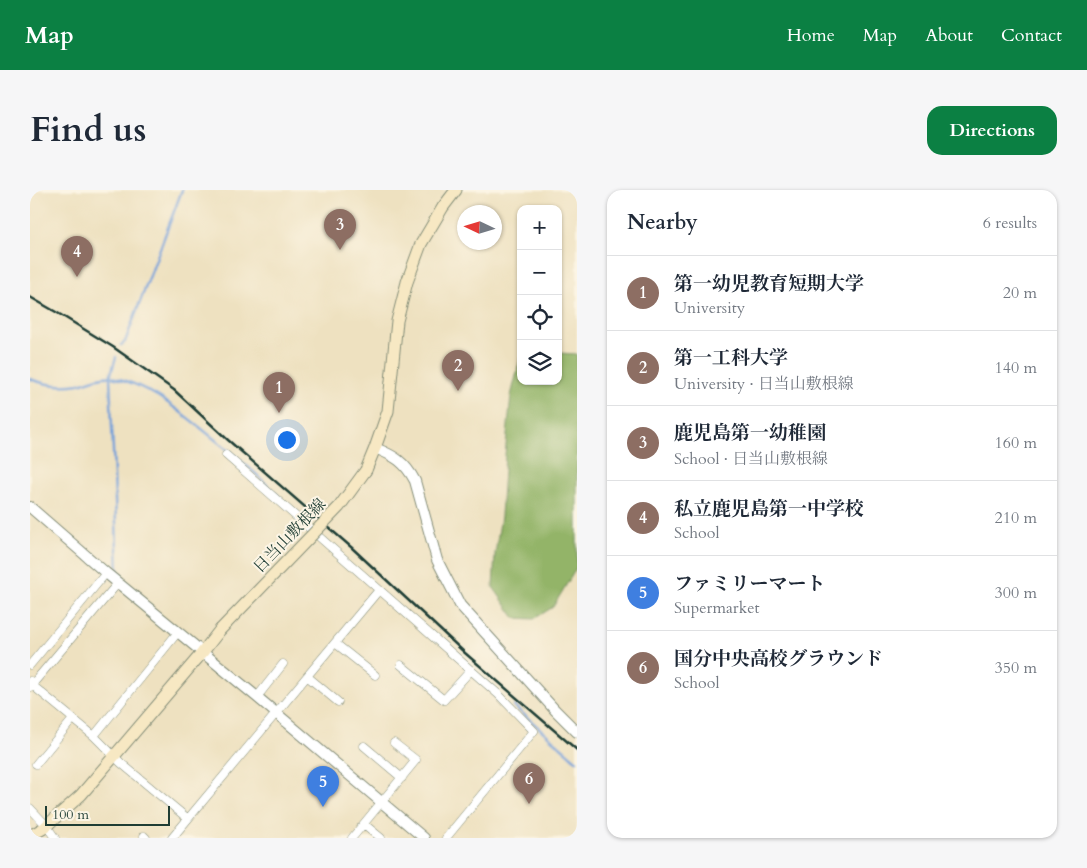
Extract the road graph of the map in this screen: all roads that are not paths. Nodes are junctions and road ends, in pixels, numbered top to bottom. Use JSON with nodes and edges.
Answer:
{"nodes":[{"id":1,"x":456,"y":190,"type":"edge"},
{"id":2,"x":375,"y":448,"type":"junction"},
{"id":3,"x":226,"y":455,"type":"dead end"},
{"id":4,"x":30,"y":507,"type":"edge"},
{"id":5,"x":106,"y":573,"type":"junction"},
{"id":6,"x":118,"y":583,"type":"junction"},
{"id":7,"x":379,"y":590,"type":"junction"},
{"id":8,"x":178,"y":632,"type":"junction"},
{"id":9,"x":335,"y":643,"type":"junction"},
{"id":10,"x":202,"y":653,"type":"junction"},
{"id":11,"x":283,"y":664,"type":"dead end"},
{"id":12,"x":30,"y":665,"type":"edge"},
{"id":13,"x":401,"y":665,"type":"dead end"},
{"id":14,"x":471,"y":670,"type":"junction"},
{"id":15,"x":375,"y":675,"type":"dead end"},
{"id":16,"x":308,"y":677,"type":"junction"},
{"id":17,"x":31,"y":684,"type":"edge"},
{"id":18,"x":257,"y":697,"type":"junction"},
{"id":19,"x":338,"y":702,"type":"dead end"},
{"id":20,"x":276,"y":714,"type":"junction"},
{"id":21,"x":73,"y":718,"type":"junction"},
{"id":22,"x":577,"y":732,"type":"edge"},
{"id":23,"x":94,"y":736,"type":"junction"},
{"id":24,"x":394,"y":743,"type":"dead end"},
{"id":25,"x":364,"y":746,"type":"dead end"},
{"id":26,"x":114,"y":755,"type":"junction"},
{"id":27,"x":36,"y":764,"type":"dead end"},
{"id":28,"x":402,"y":778,"type":"junction"},
{"id":29,"x":382,"y":803,"type":"junction"},
{"id":30,"x":30,"y":808,"type":"edge"},
{"id":31,"x":188,"y":818,"type":"junction"},
{"id":32,"x":364,"y":824,"type":"junction"},
{"id":33,"x":45,"y":826,"type":"junction"},
{"id":34,"x":30,"y":836,"type":"edge"},
{"id":35,"x":55,"y":838,"type":"edge"},
{"id":36,"x":172,"y":838,"type":"edge"},
{"id":37,"x":352,"y":838,"type":"edge"},
{"id":38,"x":381,"y":838,"type":"edge"},
{"id":39,"x":424,"y":838,"type":"edge"},
{"id":40,"x":446,"y":838,"type":"edge"}],
"edges":[{"from":1,"to":2,"type":"main road","name":"日当山敷根線"},
{"from":2,"to":10,"type":"main road","name":"日当山敷根線","bridge":true},
{"from":2,"to":22,"type":"street"},
{"from":3,"to":7,"type":"street"},
{"from":4,"to":5,"type":"street"},
{"from":5,"to":6,"type":"street"},
{"from":5,"to":12,"type":"street"},
{"from":6,"to":8,"type":"street"},
{"from":6,"to":17,"type":"street"},
{"from":7,"to":9,"type":"street"},
{"from":7,"to":14,"type":"street"},
{"from":8,"to":10,"type":"street"},
{"from":8,"to":23,"type":"street"},
{"from":9,"to":15,"type":"street"},
{"from":9,"to":16,"type":"street"},
{"from":10,"to":18,"type":"street"},
{"from":10,"to":26,"type":"main road","name":"日当山敷根線"},
{"from":11,"to":18,"type":"street"},
{"from":13,"to":14,"type":"street"},
{"from":14,"to":40,"type":"street"},
{"from":16,"to":19,"type":"street"},
{"from":16,"to":20,"type":"street"},
{"from":17,"to":21,"type":"street"},
{"from":18,"to":20,"type":"street"},
{"from":20,"to":29,"type":"street"},
{"from":20,"to":31,"type":"street"},
{"from":21,"to":23,"type":"street"},
{"from":21,"to":27,"type":"street"},
{"from":23,"to":26,"type":"street"},
{"from":24,"to":28,"type":"street"},
{"from":25,"to":28,"type":"street"},
{"from":26,"to":31,"type":"street"},
{"from":26,"to":33,"type":"main road","name":"日当山敷根線"},
{"from":28,"to":29,"type":"street"},
{"from":29,"to":32,"type":"street"},
{"from":29,"to":39,"type":"street"},
{"from":30,"to":33,"type":"street"},
{"from":31,"to":36,"type":"street"},
{"from":32,"to":37,"type":"street"},
{"from":32,"to":38,"type":"street"},
{"from":33,"to":34,"type":"main road","name":"日当山敷根線"},
{"from":33,"to":35,"type":"street"}]}
